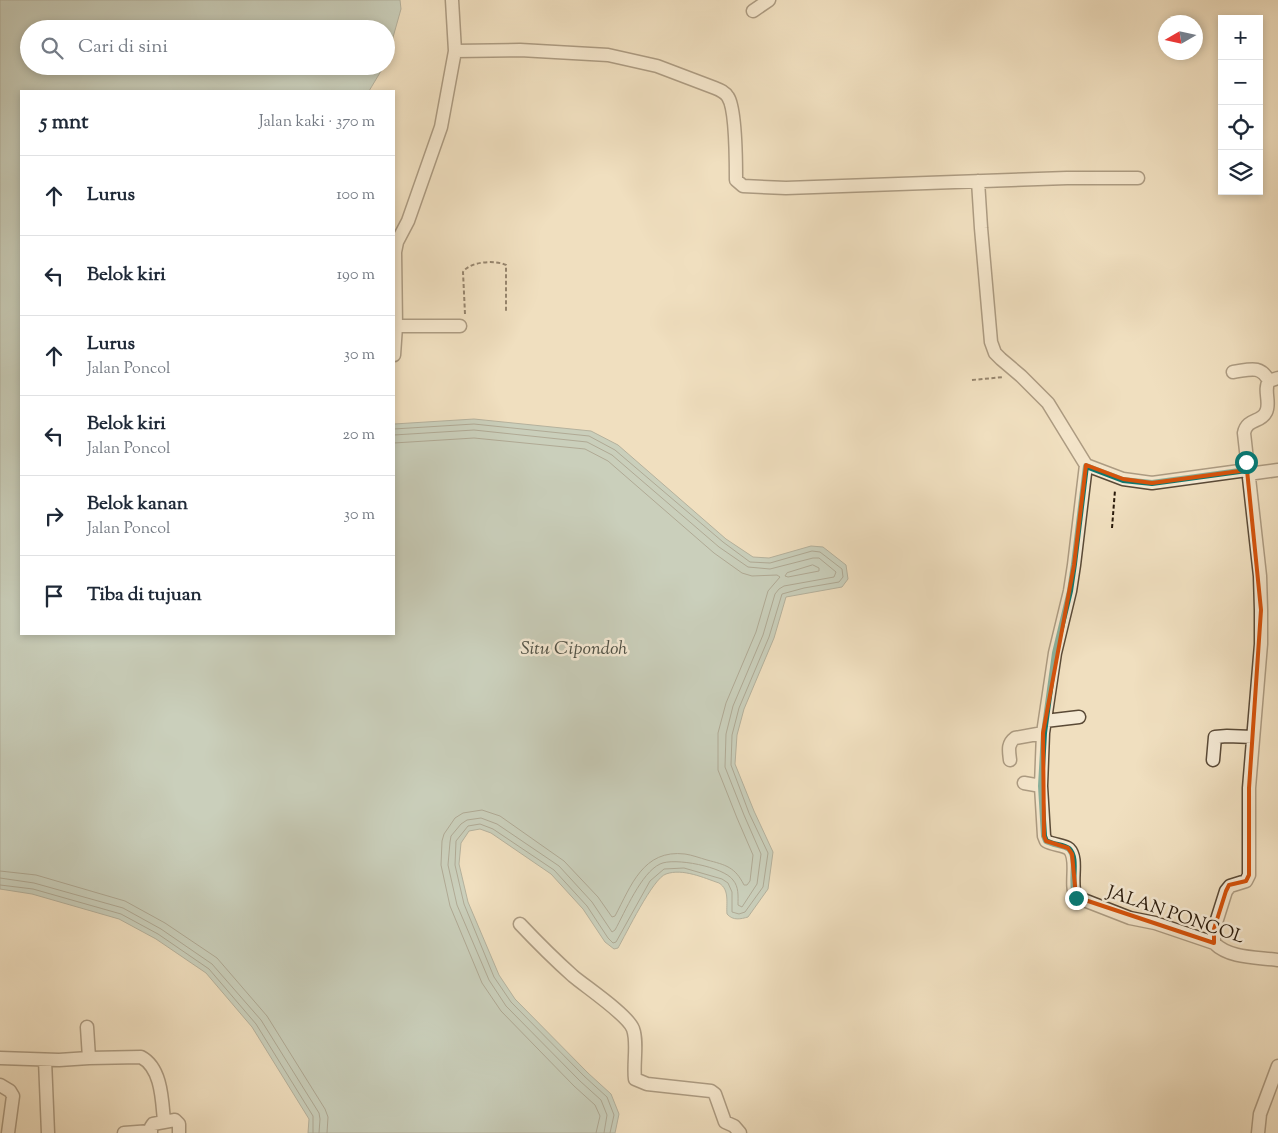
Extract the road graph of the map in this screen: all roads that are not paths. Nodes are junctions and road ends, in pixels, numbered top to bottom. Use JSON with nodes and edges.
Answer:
{"nodes":[{"id":1,"x":452,"y":0,"type":"edge"},
{"id":2,"x":769,"y":0,"type":"edge"},
{"id":3,"x":753,"y":11,"type":"dead end"},
{"id":4,"x":455,"y":51,"type":"junction"},
{"id":5,"x":1138,"y":178,"type":"dead end"},
{"id":6,"x":978,"y":181,"type":"junction"},
{"id":7,"x":396,"y":326,"type":"junction"},
{"id":8,"x":460,"y":326,"type":"road end"},
{"id":9,"x":395,"y":340,"type":"edge"},
{"id":10,"x":1232,"y":372,"type":"dead end"},
{"id":11,"x":1274,"y":379,"type":"edge"},
{"id":12,"x":1086,"y":466,"type":"junction"},
{"id":13,"x":1278,"y":470,"type":"edge"},
{"id":14,"x":1247,"y":472,"type":"junction"},
{"id":15,"x":1079,"y":717,"type":"dead end"},
{"id":16,"x":1044,"y":727,"type":"junction"},
{"id":17,"x":1253,"y":736,"type":"junction"},
{"id":18,"x":1010,"y":760,"type":"dead end"},
{"id":19,"x":1213,"y":760,"type":"dead end"},
{"id":20,"x":1024,"y":783,"type":"dead end"},
{"id":21,"x":1041,"y":786,"type":"junction"},
{"id":22,"x":520,"y":924,"type":"dead end"},
{"id":23,"x":1214,"y":943,"type":"junction"},
{"id":24,"x":1278,"y":960,"type":"edge"},
{"id":25,"x":87,"y":1027,"type":"dead end"},
{"id":26,"x":0,"y":1058,"type":"edge"},
{"id":27,"x":89,"y":1058,"type":"junction"},
{"id":28,"x":45,"y":1060,"type":"junction"},
{"id":29,"x":1278,"y":1066,"type":"edge"},
{"id":30,"x":0,"y":1085,"type":"edge"},
{"id":31,"x":164,"y":1121,"type":"junction"},
{"id":32,"x":151,"y":1132,"type":"edge"},
{"id":33,"x":8,"y":1133,"type":"edge"},
{"id":34,"x":48,"y":1133,"type":"edge"},
{"id":35,"x":124,"y":1133,"type":"edge"},
{"id":36,"x":179,"y":1133,"type":"edge"},
{"id":37,"x":740,"y":1133,"type":"edge"},
{"id":38,"x":1258,"y":1133,"type":"edge"}],
"edges":[{"from":1,"to":4,"type":"street"},
{"from":2,"to":3,"type":"street"},
{"from":4,"to":6,"type":"street"},
{"from":4,"to":7,"type":"street"},
{"from":5,"to":6,"type":"street"},
{"from":6,"to":12,"type":"street"},
{"from":7,"to":8,"type":"street"},
{"from":7,"to":9,"type":"street"},
{"from":10,"to":11,"type":"street"},
{"from":11,"to":14,"type":"street"},
{"from":12,"to":14,"type":"street"},
{"from":12,"to":16,"type":"street"},
{"from":13,"to":14,"type":"street"},
{"from":14,"to":17,"type":"street"},
{"from":15,"to":16,"type":"street"},
{"from":16,"to":18,"type":"street"},
{"from":16,"to":21,"type":"street"},
{"from":17,"to":19,"type":"street"},
{"from":17,"to":23,"type":"street"},
{"from":20,"to":21,"type":"street"},
{"from":21,"to":23,"type":"street","name":"JALAN PONCOL"},
{"from":22,"to":37,"type":"street"},
{"from":23,"to":24,"type":"street","name":"JALAN PONCOL"},
{"from":25,"to":27,"type":"street"},
{"from":26,"to":28,"type":"street"},
{"from":27,"to":28,"type":"street"},
{"from":27,"to":31,"type":"street"},
{"from":28,"to":34,"type":"street"},
{"from":29,"to":38,"type":"street"},
{"from":30,"to":33,"type":"street"},
{"from":31,"to":32,"type":"street"},
{"from":31,"to":36,"type":"street"},
{"from":32,"to":35,"type":"street"}]}
